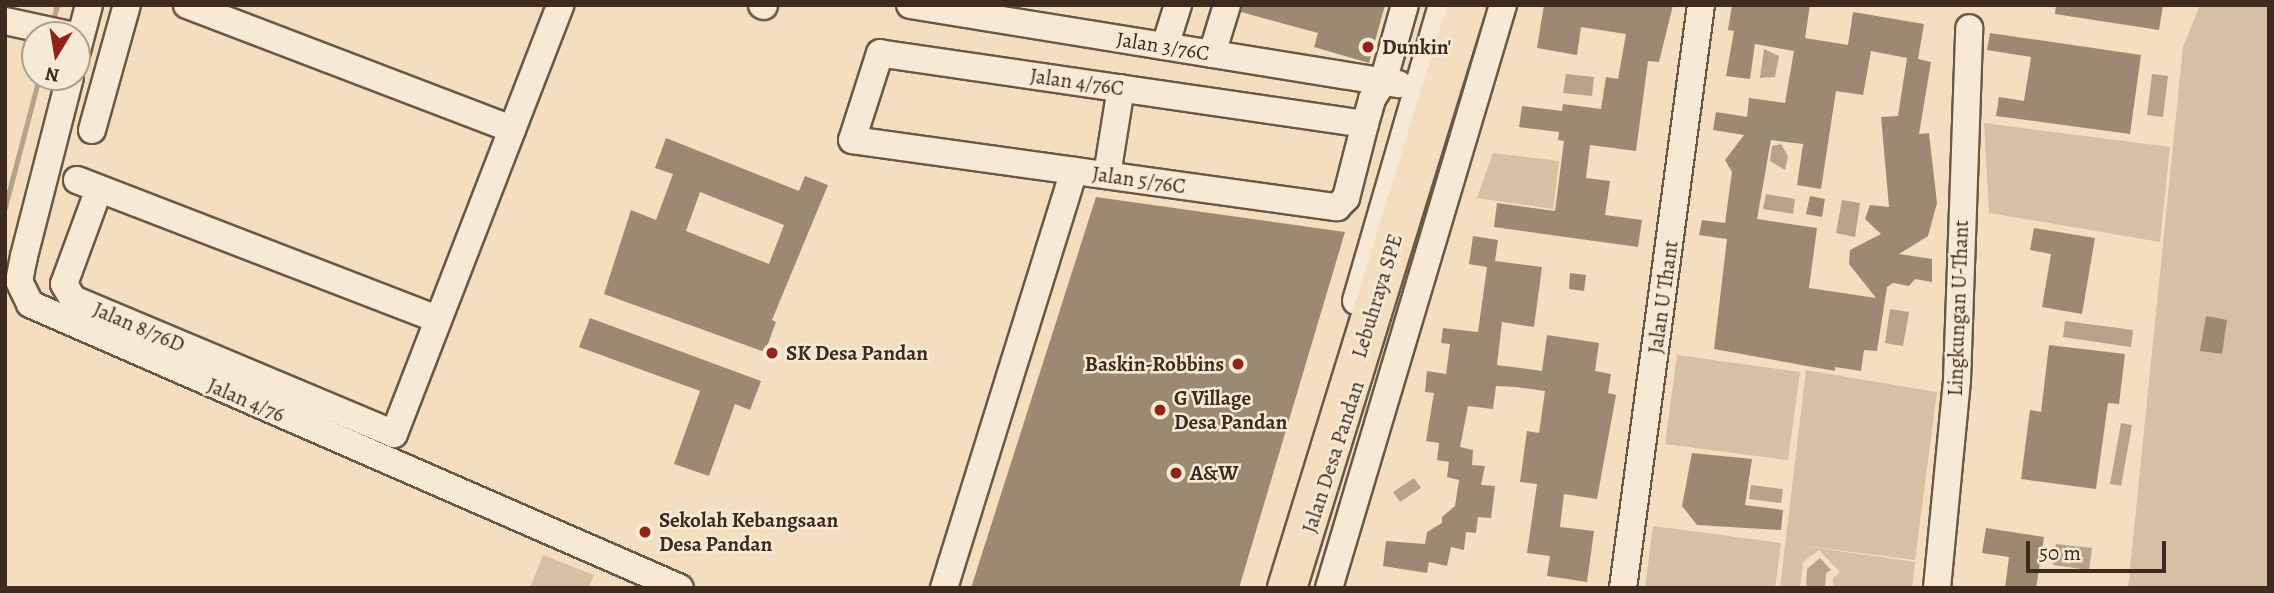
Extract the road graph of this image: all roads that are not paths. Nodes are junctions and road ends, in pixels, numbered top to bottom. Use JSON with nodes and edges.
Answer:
{"nodes":[{"id":1,"x":89,"y":5,"type":"edge"},
{"id":2,"x":127,"y":5,"type":"edge"},
{"id":3,"x":187,"y":5,"type":"edge"},
{"id":4,"x":560,"y":5,"type":"edge"},
{"id":5,"x":910,"y":5,"type":"edge"},
{"id":6,"x":1178,"y":5,"type":"edge"},
{"id":7,"x":1227,"y":5,"type":"edge"},
{"id":8,"x":1405,"y":5,"type":"edge"},
{"id":9,"x":1442,"y":5,"type":"edge"},
{"id":10,"x":1467,"y":5,"type":"edge"},
{"id":11,"x":1475,"y":5,"type":"edge"},
{"id":12,"x":1488,"y":5,"type":"edge"},
{"id":13,"x":1503,"y":5,"type":"edge"},
{"id":14,"x":1701,"y":5,"type":"edge"},
{"id":15,"x":81,"y":21,"type":"edge"},
{"id":16,"x":1969,"y":27,"type":"dead end"},
{"id":17,"x":1165,"y":46,"type":"junction"},
{"id":18,"x":1212,"y":54,"type":"junction"},
{"id":19,"x":1383,"y":82,"type":"junction"},
{"id":20,"x":1417,"y":87,"type":"junction"},
{"id":21,"x":1121,"y":88,"type":"junction"},
{"id":22,"x":66,"y":91,"type":"edge"},
{"id":23,"x":1366,"y":124,"type":"junction"},
{"id":24,"x":512,"y":129,"type":"junction"},
{"id":25,"x":92,"y":130,"type":"dead end"},
{"id":26,"x":852,"y":141,"type":"joint"},
{"id":27,"x":1074,"y":171,"type":"junction"},
{"id":28,"x":1107,"y":175,"type":"junction"},
{"id":29,"x":14,"y":254,"type":"edge"},
{"id":30,"x":438,"y":319,"type":"junction"},
{"id":31,"x":680,"y":588,"type":"edge"},
{"id":32,"x":944,"y":588,"type":"edge"},
{"id":33,"x":1269,"y":588,"type":"edge"},
{"id":34,"x":1287,"y":588,"type":"edge"},
{"id":35,"x":1293,"y":588,"type":"edge"},
{"id":36,"x":1310,"y":588,"type":"edge"},
{"id":37,"x":1326,"y":588,"type":"edge"},
{"id":38,"x":1623,"y":588,"type":"edge"},
{"id":39,"x":1937,"y":588,"type":"edge"}],
"edges":[{"from":1,"to":15,"type":"street"},
{"from":2,"to":25,"type":"street"},
{"from":3,"to":24,"type":"street"},
{"from":4,"to":24,"type":"street"},
{"from":5,"to":17,"type":"street","name":"Jalan 3/76C"},
{"from":6,"to":17,"type":"street"},
{"from":7,"to":18,"type":"street"},
{"from":8,"to":19,"type":"street"},
{"from":9,"to":20,"type":"street","name":"Jalan Desa Pandan"},
{"from":10,"to":34,"type":"highway","name":"Lebuhraya SPE"},
{"from":11,"to":35,"type":"street","name":"Jalan Desa Pandan"},
{"from":12,"to":36,"type":"highway","name":"Lebuhraya SPE"},
{"from":13,"to":37,"type":"street","name":"Jalan Desa Pandan"},
{"from":14,"to":38,"type":"street","name":"Jalan U Thant"},
{"from":16,"to":39,"type":"street","name":"Lingkungan U-Thant"},
{"from":17,"to":18,"type":"street","name":"Jalan 3/76C"},
{"from":18,"to":19,"type":"street","name":"Jalan 3/76C"},
{"from":19,"to":20,"type":"street","name":"Jalan 3/76C"},
{"from":19,"to":23,"type":"street"},
{"from":20,"to":33,"type":"street","name":"Jalan Desa Pandan"},
{"from":21,"to":23,"type":"street","name":"Jalan 4/76C"},
{"from":21,"to":26,"type":"street","name":"Jalan 4/76C"},
{"from":21,"to":28,"type":"street"},
{"from":22,"to":29,"type":"street","name":"Jalan 4/76"},
{"from":23,"to":28,"type":"street","name":"Jalan 5/76C"},
{"from":24,"to":30,"type":"street"},
{"from":26,"to":27,"type":"street","name":"Jalan 5/76C"},
{"from":27,"to":28,"type":"street","name":"Jalan 5/76C"},
{"from":27,"to":32,"type":"street"},
{"from":29,"to":31,"type":"street","name":"Jalan 4/76"},
{"from":30,"to":30,"type":"street","name":"Jalan 8/76D"}]}
